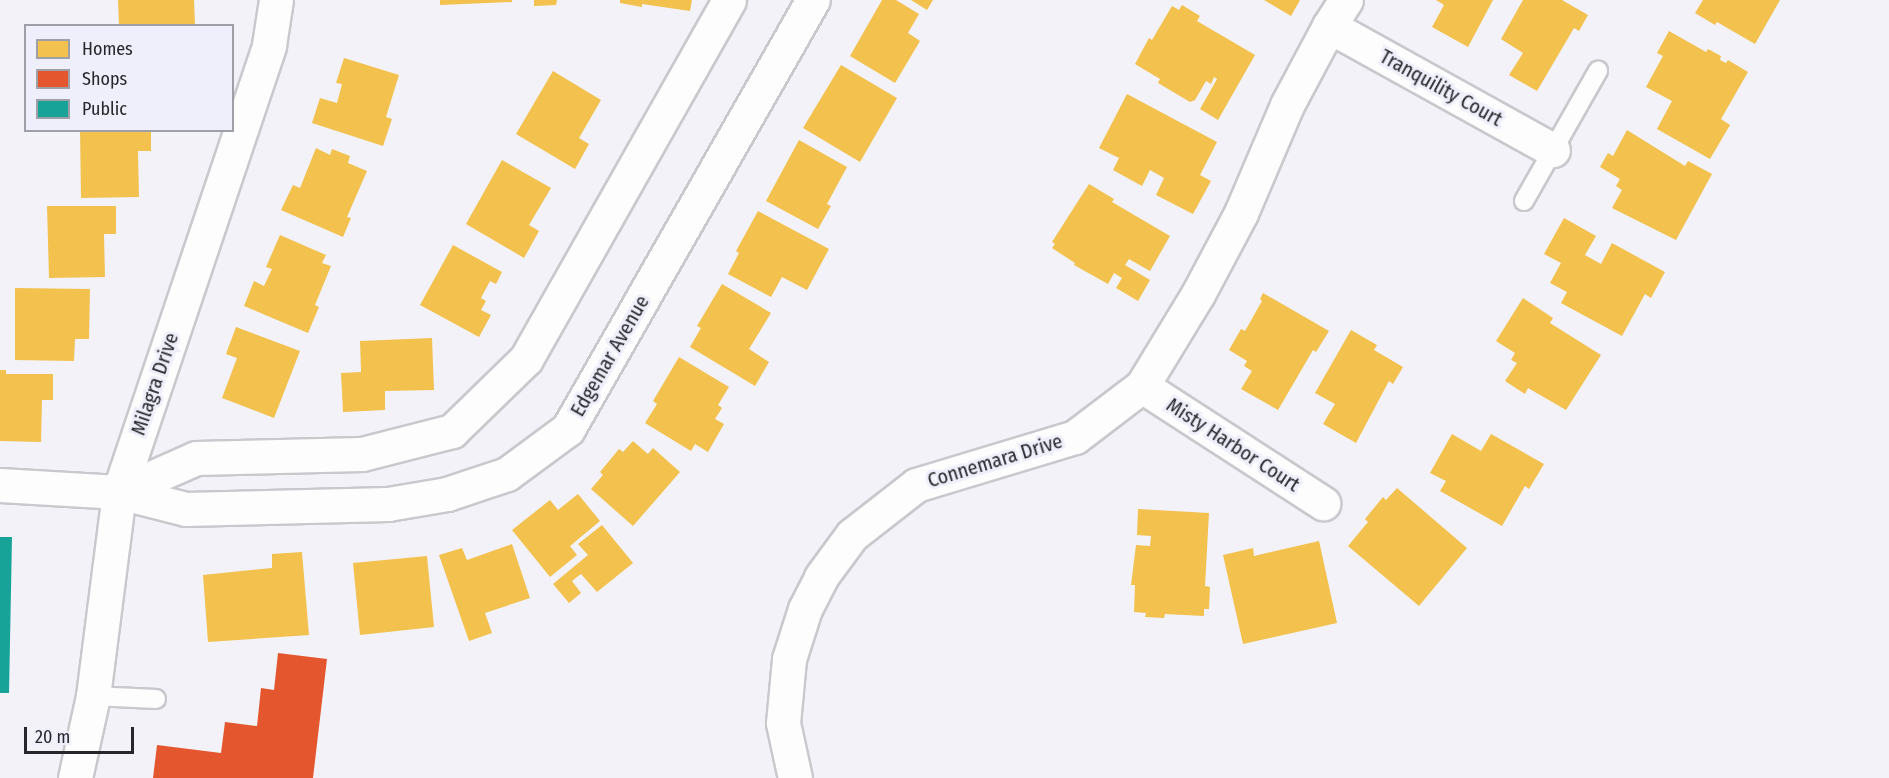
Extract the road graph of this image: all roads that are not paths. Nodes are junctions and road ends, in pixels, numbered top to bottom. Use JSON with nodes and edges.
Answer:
{"nodes":[{"id":1,"x":276,"y":0,"type":"edge"},
{"id":2,"x":729,"y":0,"type":"edge"},
{"id":3,"x":813,"y":0,"type":"edge"},
{"id":4,"x":1337,"y":13,"type":"edge"},
{"id":5,"x":1598,"y":71,"type":"dead end"},
{"id":6,"x":1553,"y":150,"type":"junction"},
{"id":7,"x":1524,"y":201,"type":"dead end"},
{"id":8,"x":1142,"y":387,"type":"junction"},
{"id":9,"x":0,"y":485,"type":"edge"},
{"id":10,"x":119,"y":492,"type":"junction"},
{"id":11,"x":1323,"y":503,"type":"dead end"},
{"id":12,"x":93,"y":696,"type":"junction"},
{"id":13,"x":156,"y":699,"type":"dead end"},
{"id":14,"x":75,"y":778,"type":"edge"},
{"id":15,"x":795,"y":778,"type":"edge"}],
"edges":[{"from":1,"to":10,"type":"street","name":"Milagra Drive"},
{"from":2,"to":10,"type":"street","name":"Edgemar Avenue"},
{"from":3,"to":10,"type":"street","name":"Edgemar Avenue"},
{"from":4,"to":6,"type":"street","name":"Tranquility Court"},
{"from":4,"to":8,"type":"street","name":"Connemara Drive"},
{"from":5,"to":6,"type":"lane"},
{"from":6,"to":7,"type":"lane"},
{"from":8,"to":11,"type":"street","name":"Misty Harbor Court"},
{"from":8,"to":15,"type":"street","name":"Connemara Drive"},
{"from":9,"to":10,"type":"street","name":"Edgemar Avenue"},
{"from":10,"to":12,"type":"street","name":"Milagra Drive"},
{"from":12,"to":13,"type":"lane"},
{"from":12,"to":14,"type":"street","name":"Milagra Drive"}]}
